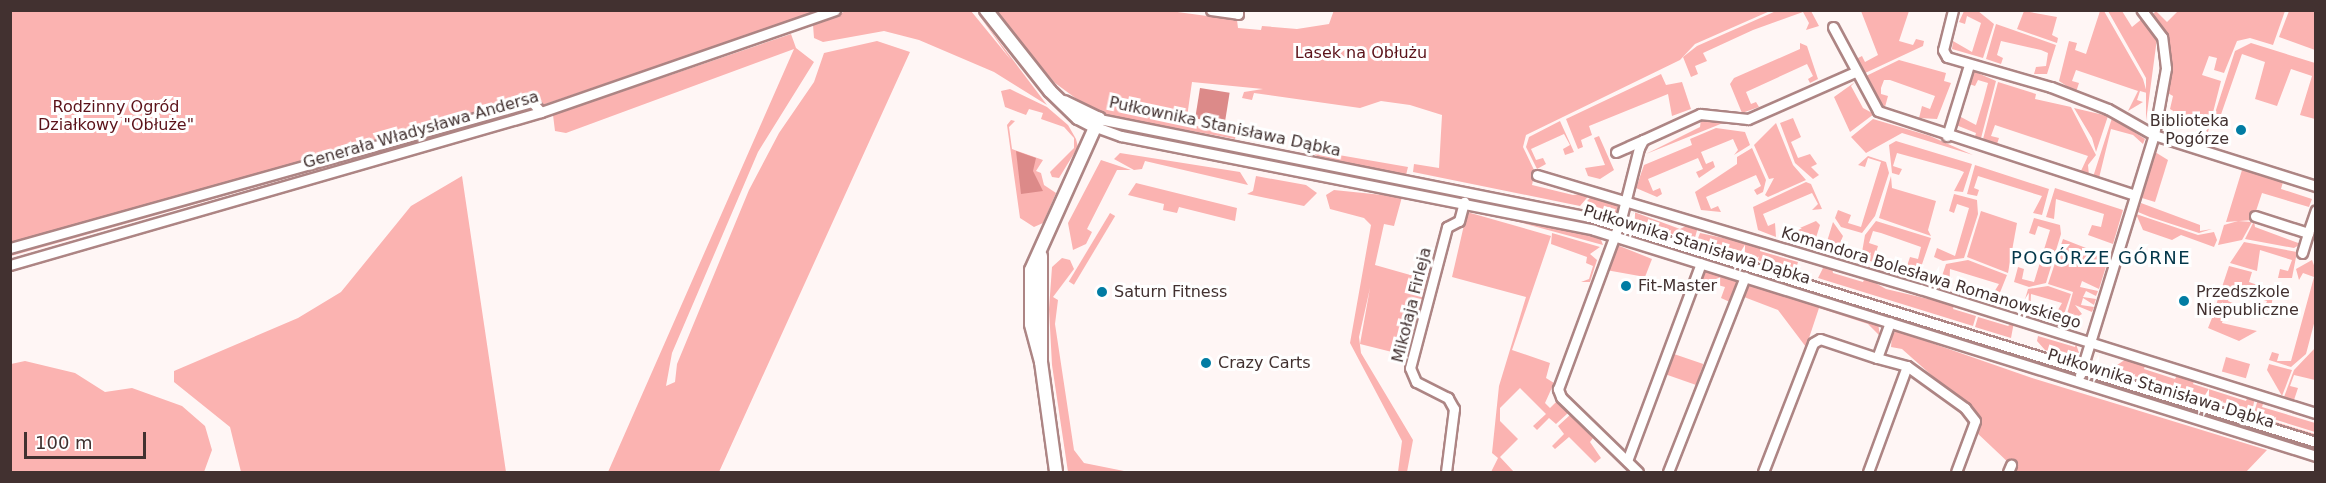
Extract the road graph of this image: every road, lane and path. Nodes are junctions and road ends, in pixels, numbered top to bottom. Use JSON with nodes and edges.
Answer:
{"nodes":[{"id":1,"x":835,"y":10,"type":"edge"},
{"id":2,"x":986,"y":10,"type":"edge"},
{"id":3,"x":1211,"y":10,"type":"edge"},
{"id":4,"x":1238,"y":10,"type":"edge"},
{"id":5,"x":1953,"y":10,"type":"edge"},
{"id":6,"x":2142,"y":10,"type":"edge"},
{"id":7,"x":1833,"y":27,"type":"dead end"},
{"id":8,"x":1969,"y":65,"type":"junction"},
{"id":9,"x":1855,"y":72,"type":"junction"},
{"id":10,"x":541,"y":112,"type":"junction"},
{"id":11,"x":1098,"y":123,"type":"junction"},
{"id":12,"x":2154,"y":135,"type":"junction"},
{"id":13,"x":1947,"y":136,"type":"junction"},
{"id":14,"x":1643,"y":140,"type":"junction"},
{"id":15,"x":1616,"y":153,"type":"dead end"},
{"id":16,"x":1537,"y":175,"type":"dead end"},
{"id":17,"x":2316,"y":186,"type":"edge"},
{"id":18,"x":2135,"y":195,"type":"junction"},
{"id":19,"x":1626,"y":199,"type":"junction"},
{"id":20,"x":1464,"y":202,"type":"junction"},
{"id":21,"x":2316,"y":210,"type":"edge"},
{"id":22,"x":2255,"y":216,"type":"dead end"},
{"id":23,"x":1617,"y":226,"type":"junction"},
{"id":24,"x":2308,"y":233,"type":"junction"},
{"id":25,"x":1613,"y":236,"type":"junction"},
{"id":26,"x":10,"y":248,"type":"edge"},
{"id":27,"x":2302,"y":253,"type":"dead end"},
{"id":28,"x":1701,"y":263,"type":"junction"},
{"id":29,"x":10,"y":265,"type":"edge"},
{"id":30,"x":1744,"y":276,"type":"junction"},
{"id":31,"x":1811,"y":286,"type":"junction"},
{"id":32,"x":1808,"y":296,"type":"junction"},
{"id":33,"x":1890,"y":322,"type":"junction"},
{"id":34,"x":2089,"y":344,"type":"junction"},
{"id":35,"x":1877,"y":358,"type":"junction"},
{"id":36,"x":1907,"y":366,"type":"junction"},
{"id":37,"x":2082,"y":369,"type":"junction"},
{"id":38,"x":2078,"y":380,"type":"junction"},
{"id":39,"x":2316,"y":413,"type":"edge"},
{"id":40,"x":2316,"y":442,"type":"edge"},
{"id":41,"x":2316,"y":456,"type":"edge"},
{"id":42,"x":1627,"y":461,"type":"junction"},
{"id":43,"x":1056,"y":472,"type":"edge"},
{"id":44,"x":1446,"y":472,"type":"edge"},
{"id":45,"x":1638,"y":472,"type":"edge"},
{"id":46,"x":1668,"y":472,"type":"edge"},
{"id":47,"x":1763,"y":472,"type":"edge"},
{"id":48,"x":1868,"y":472,"type":"edge"},
{"id":49,"x":1956,"y":472,"type":"edge"}],
"edges":[{"from":1,"to":10,"type":"street","name":"Generała Władysława Andersa"},
{"from":2,"to":11,"type":"main road","name":"Pułkownika Stanisława Dąbka"},
{"from":3,"to":4,"type":"street"},
{"from":5,"to":8,"type":"street"},
{"from":6,"to":12,"type":"street"},
{"from":7,"to":9,"type":"street"},
{"from":8,"to":12,"type":"street"},
{"from":8,"to":13,"type":"street"},
{"from":9,"to":13,"type":"street"},
{"from":9,"to":14,"type":"street"},
{"from":10,"to":26,"type":"street"},
{"from":10,"to":29,"type":"street","name":"Generała Władysława Andersa"},
{"from":11,"to":20,"type":"street","name":"Pułkownika Stanisława Dąbka"},
{"from":11,"to":23,"type":"street","name":"Pułkownika Stanisława Dąbka"},
{"from":11,"to":43,"type":"main road"},
{"from":12,"to":17,"type":"street"},
{"from":12,"to":18,"type":"street"},
{"from":13,"to":18,"type":"street"},
{"from":14,"to":15,"type":"street"},
{"from":14,"to":19,"type":"street"},
{"from":16,"to":19,"type":"street","name":"Komandora Bolesława Romanowskiego"},
{"from":18,"to":34,"type":"street"},
{"from":19,"to":23,"type":"street"},
{"from":19,"to":34,"type":"street","name":"Komandora Bolesława Romanowskiego"},
{"from":20,"to":25,"type":"street","name":"Pułkownika Stanisława Dąbka"},
{"from":20,"to":44,"type":"street","name":"Mikołaja Firleja"},
{"from":21,"to":24,"type":"street"},
{"from":22,"to":24,"type":"street"},
{"from":23,"to":25,"type":"street"},
{"from":23,"to":31,"type":"street","name":"Pułkownika Stanisława Dąbka"},
{"from":24,"to":27,"type":"street"},
{"from":25,"to":28,"type":"street","name":"Pułkownika Stanisława Dąbka"},
{"from":25,"to":42,"type":"street"},
{"from":28,"to":30,"type":"street","name":"Pułkownika Stanisława Dąbka"},
{"from":28,"to":42,"type":"street"},
{"from":30,"to":32,"type":"street","name":"Pułkownika Stanisława Dąbka"},
{"from":30,"to":46,"type":"street"},
{"from":31,"to":32,"type":"street"},
{"from":31,"to":37,"type":"street","name":"Pułkownika Stanisława Dąbka"},
{"from":32,"to":33,"type":"street","name":"Pułkownika Stanisława Dąbka"},
{"from":33,"to":35,"type":"street"},
{"from":33,"to":38,"type":"street","name":"Pułkownika Stanisława Dąbka"},
{"from":34,"to":37,"type":"street"},
{"from":34,"to":39,"type":"street","name":"Komandora Bolesława Romanowskiego"},
{"from":35,"to":36,"type":"street"},
{"from":35,"to":47,"type":"street"},
{"from":36,"to":48,"type":"street"},
{"from":36,"to":49,"type":"street"},
{"from":37,"to":38,"type":"street"},
{"from":37,"to":40,"type":"street","name":"Pułkownika Stanisława Dąbka"},
{"from":38,"to":41,"type":"street","name":"Pułkownika Stanisława Dąbka"},
{"from":42,"to":45,"type":"street"}]}
